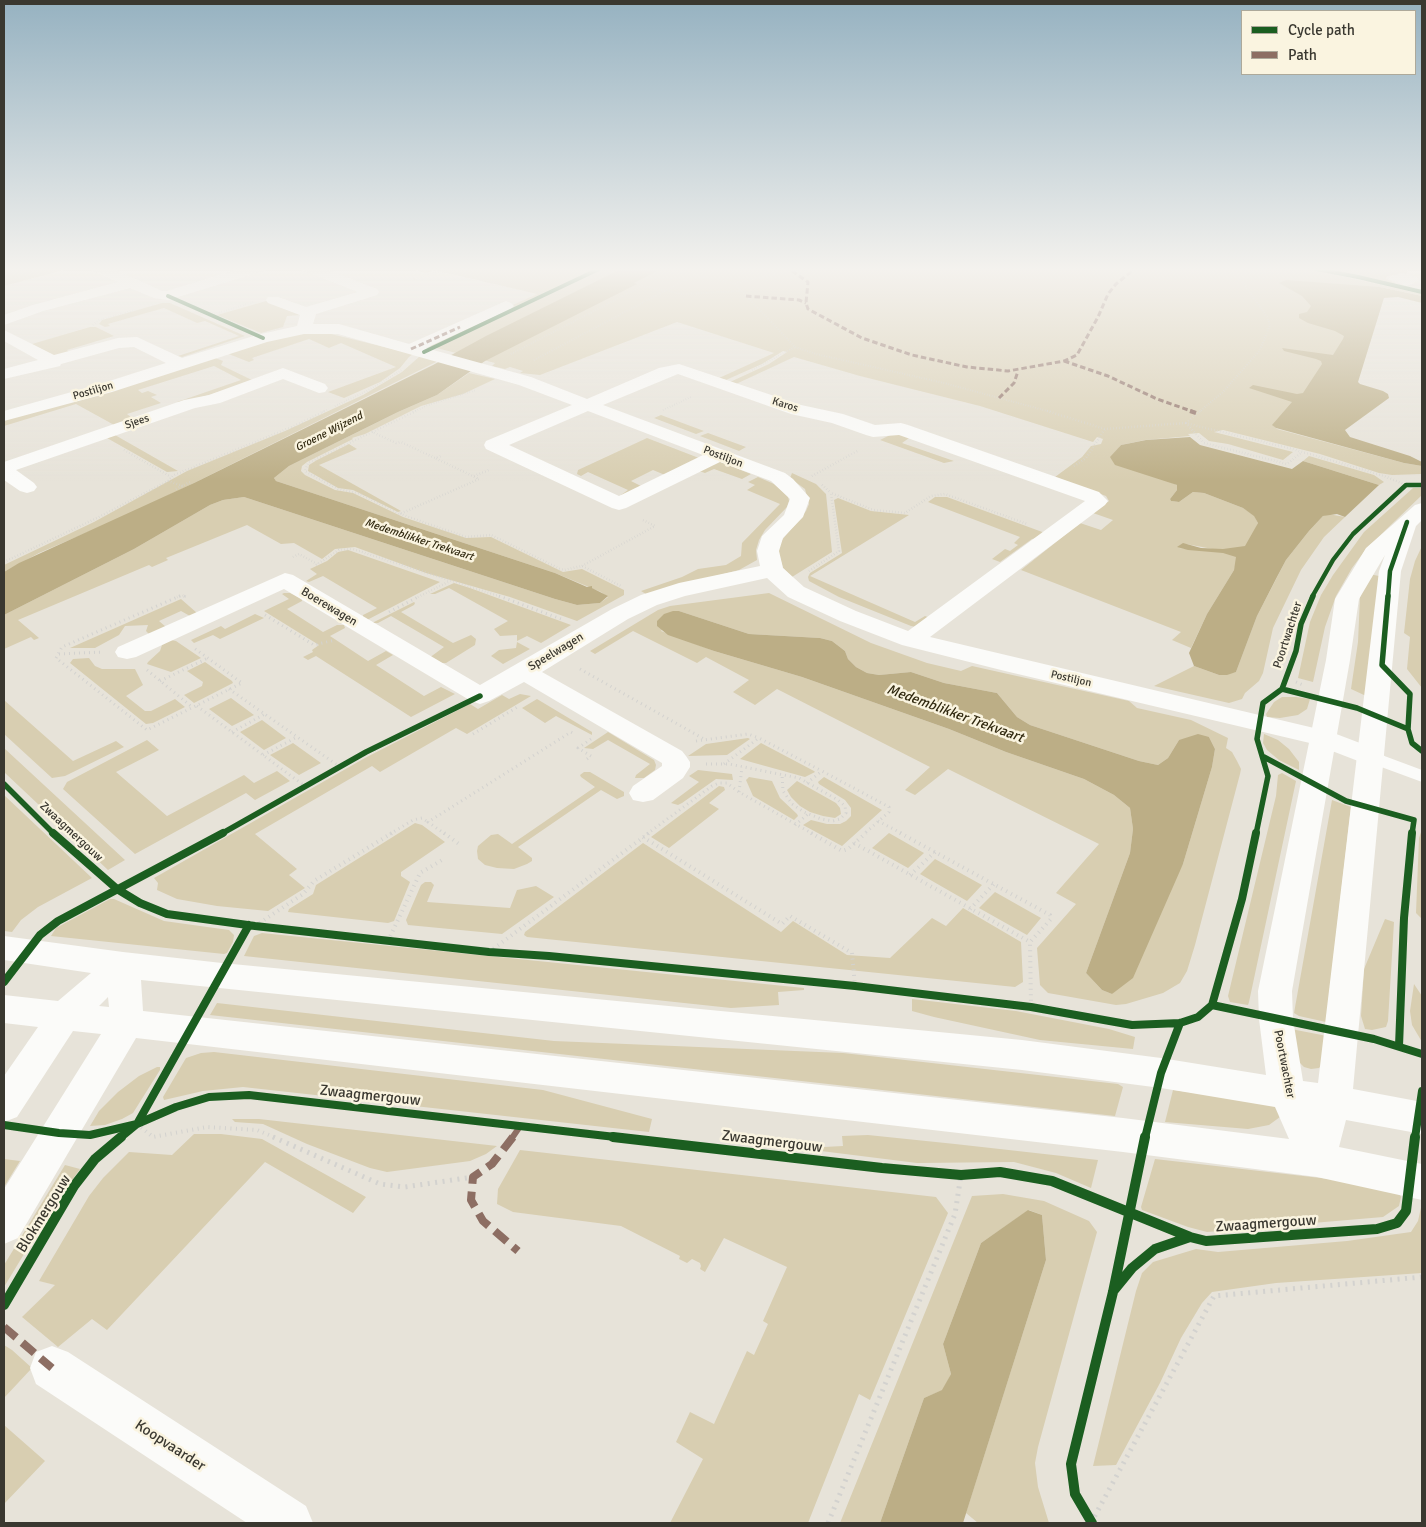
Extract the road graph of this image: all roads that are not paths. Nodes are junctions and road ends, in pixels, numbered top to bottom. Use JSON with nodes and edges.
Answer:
{"nodes":[{"id":1,"x":10,"y":338,"type":"edge"},
{"id":2,"x":262,"y":338,"type":"edge"},
{"id":3,"x":372,"y":338,"type":"edge"},
{"id":4,"x":443,"y":338,"type":"edge"},
{"id":5,"x":418,"y":351,"type":"junction"},
{"id":6,"x":216,"y":353,"type":"junction"},
{"id":7,"x":54,"y":362,"type":"junction"},
{"id":8,"x":180,"y":364,"type":"junction"},
{"id":9,"x":4,"y":374,"type":"edge"},
{"id":10,"x":271,"y":379,"type":"junction"},
{"id":11,"x":319,"y":388,"type":"dead end"},
{"id":12,"x":588,"y":404,"type":"junction"},
{"id":13,"x":4,"y":416,"type":"edge"},
{"id":14,"x":718,"y":455,"type":"junction"},
{"id":15,"x":4,"y":469,"type":"edge"},
{"id":16,"x":27,"y":486,"type":"dead end"},
{"id":17,"x":1414,"y":516,"type":"edge"},
{"id":18,"x":780,"y":578,"type":"junction"},
{"id":19,"x":911,"y":640,"type":"junction"},
{"id":20,"x":127,"y":652,"type":"road end"},
{"id":21,"x":524,"y":672,"type":"junction"},
{"id":22,"x":1322,"y":738,"type":"junction"},
{"id":23,"x":1371,"y":757,"type":"junction"},
{"id":24,"x":1422,"y":776,"type":"edge"},
{"id":25,"x":643,"y":793,"type":"dead end"},
{"id":26,"x":4,"y":948,"type":"edge"},
{"id":27,"x":123,"y":965,"type":"junction"},
{"id":28,"x":4,"y":1010,"type":"edge"},
{"id":29,"x":65,"y":1015,"type":"junction"},
{"id":30,"x":127,"y":1022,"type":"junction"},
{"id":31,"x":1287,"y":1094,"type":"junction"},
{"id":32,"x":1331,"y":1100,"type":"junction"},
{"id":33,"x":4,"y":1106,"type":"edge"},
{"id":34,"x":1422,"y":1118,"type":"edge"},
{"id":35,"x":1317,"y":1160,"type":"junction"},
{"id":36,"x":1422,"y":1182,"type":"edge"},
{"id":37,"x":4,"y":1225,"type":"edge"},
{"id":38,"x":52,"y":1368,"type":"dead end"},
{"id":39,"x":289,"y":1523,"type":"edge"}],
"edges":[{"from":1,"to":7,"type":"street"},
{"from":2,"to":6,"type":"street","name":"Postiljon"},
{"from":3,"to":5,"type":"street","name":"Postiljon"},
{"from":4,"to":5,"type":"street"},
{"from":5,"to":12,"type":"street","name":"Postiljon"},
{"from":6,"to":8,"type":"street","name":"Postiljon"},
{"from":6,"to":10,"type":"street","name":"Sjees"},
{"from":7,"to":8,"type":"street"},
{"from":7,"to":9,"type":"street"},
{"from":8,"to":13,"type":"street","name":"Postiljon"},
{"from":10,"to":11,"type":"street","name":"Sjees"},
{"from":10,"to":15,"type":"street","name":"Sjees"},
{"from":12,"to":14,"type":"street","name":"Postiljon"},
{"from":12,"to":14,"type":"street","name":"Karos"},
{"from":12,"to":19,"type":"street","name":"Karos"},
{"from":14,"to":18,"type":"street","name":"Postiljon"},
{"from":15,"to":16,"type":"street","name":"Sjees"},
{"from":17,"to":22,"type":"street","name":"Poortwachter"},
{"from":17,"to":23,"type":"street","name":"Poortwachter"},
{"from":18,"to":19,"type":"street","name":"Postiljon"},
{"from":18,"to":21,"type":"street","name":"Speelwagen"},
{"from":19,"to":22,"type":"street","name":"Postiljon"},
{"from":20,"to":21,"type":"street","name":"Boerewagen"},
{"from":21,"to":25,"type":"street","name":"Speelwagen"},
{"from":22,"to":23,"type":"street","name":"Postiljon"},
{"from":22,"to":31,"type":"street","name":"Poortwachter"},
{"from":23,"to":24,"type":"lane"},
{"from":23,"to":32,"type":"street","name":"Poortwachter"},
{"from":26,"to":27,"type":"street"},
{"from":27,"to":29,"type":"street"},
{"from":27,"to":30,"type":"street"},
{"from":27,"to":31,"type":"street"},
{"from":28,"to":29,"type":"street"},
{"from":29,"to":30,"type":"street"},
{"from":29,"to":33,"type":"street"},
{"from":30,"to":35,"type":"street"},
{"from":30,"to":37,"type":"street"},
{"from":31,"to":32,"type":"street"},
{"from":31,"to":35,"type":"street","name":"Poortwachter"},
{"from":32,"to":34,"type":"street"},
{"from":32,"to":35,"type":"street","name":"Poortwachter"},
{"from":35,"to":36,"type":"street"},
{"from":38,"to":39,"type":"street","name":"Koopvaarder"}]}
